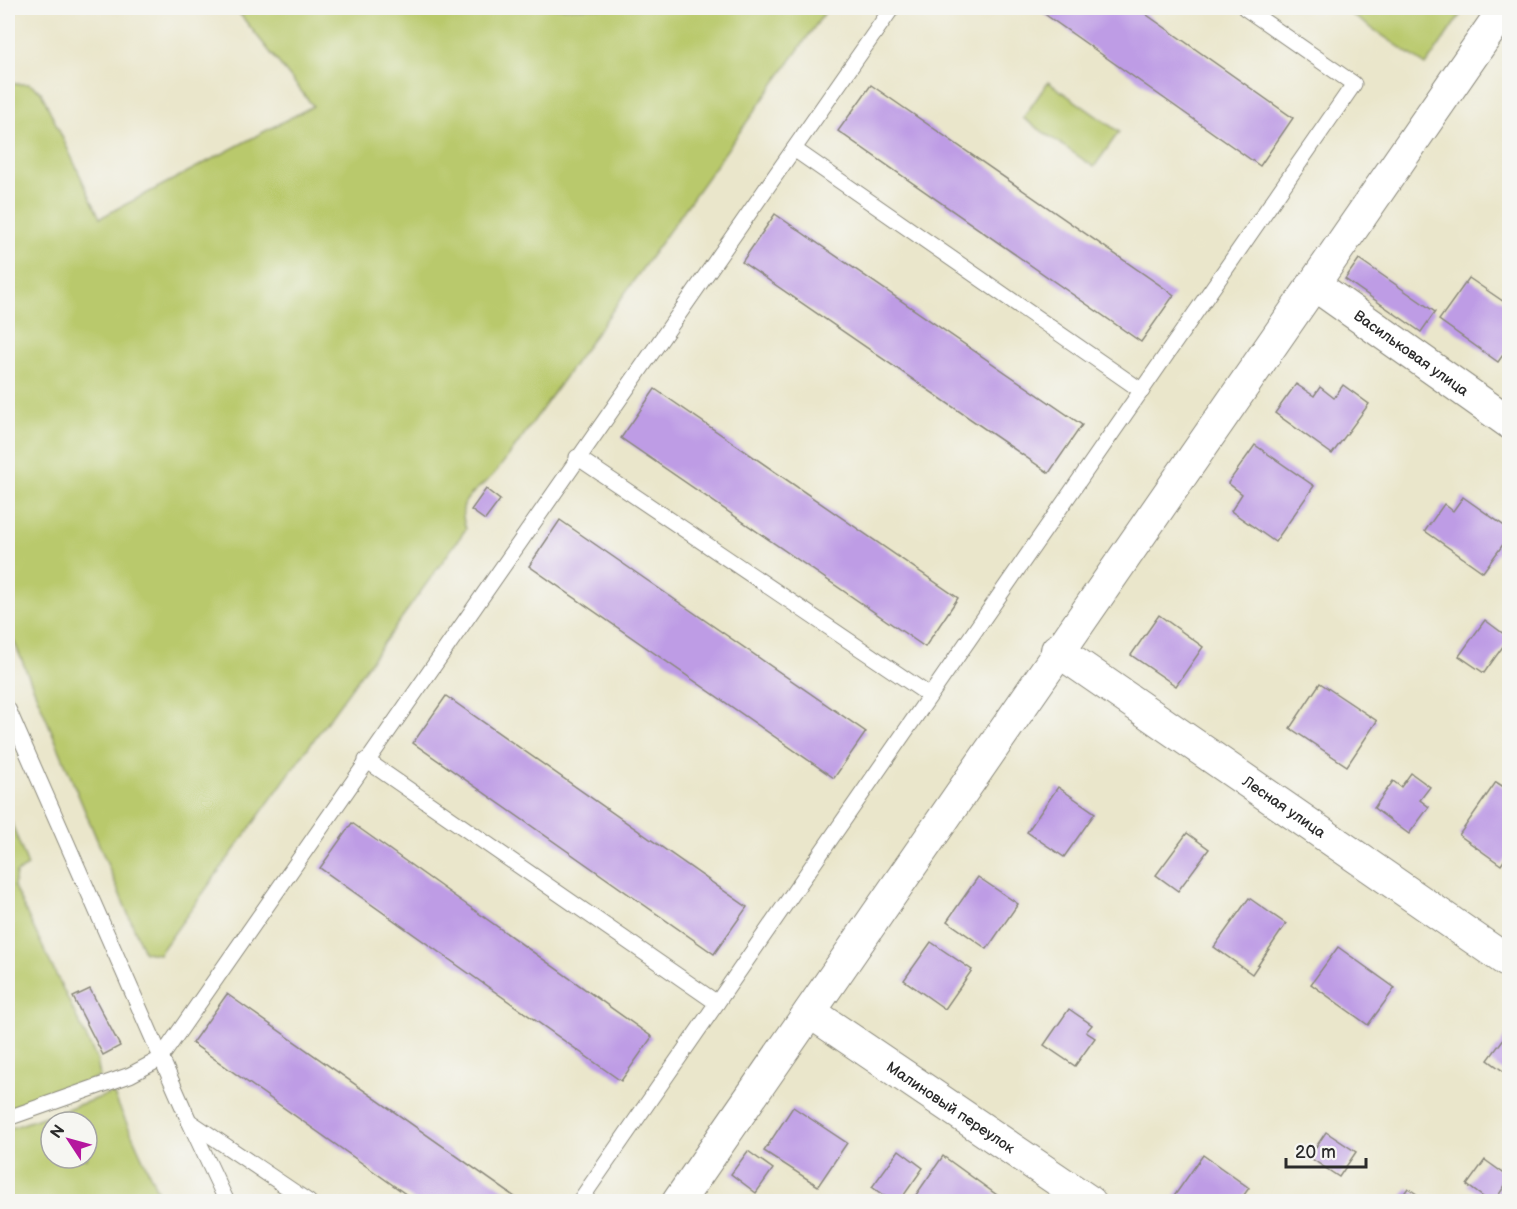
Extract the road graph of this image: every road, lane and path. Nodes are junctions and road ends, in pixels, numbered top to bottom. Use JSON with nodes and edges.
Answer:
{"nodes":[{"id":1,"x":892,"y":8,"type":"edge"},
{"id":2,"x":1245,"y":8,"type":"edge"},
{"id":3,"x":1505,"y":8,"type":"edge"},
{"id":4,"x":794,"y":149,"type":"junction"},
{"id":5,"x":1315,"y":285,"type":"junction"},
{"id":6,"x":1142,"y":391,"type":"junction"},
{"id":7,"x":1509,"y":423,"type":"edge"},
{"id":8,"x":577,"y":457,"type":"junction"},
{"id":9,"x":1058,"y":650,"type":"junction"},
{"id":10,"x":929,"y":695,"type":"junction"},
{"id":11,"x":8,"y":709,"type":"edge"},
{"id":12,"x":366,"y":760,"type":"junction"},
{"id":13,"x":1509,"y":963,"type":"edge"},
{"id":14,"x":717,"y":1004,"type":"junction"},
{"id":15,"x":810,"y":1012,"type":"junction"},
{"id":16,"x":160,"y":1059,"type":"junction"},
{"id":17,"x":8,"y":1118,"type":"edge"},
{"id":18,"x":189,"y":1121,"type":"junction"},
{"id":19,"x":227,"y":1202,"type":"edge"},
{"id":20,"x":309,"y":1202,"type":"edge"},
{"id":21,"x":579,"y":1202,"type":"edge"},
{"id":22,"x":678,"y":1202,"type":"edge"},
{"id":23,"x":1090,"y":1202,"type":"edge"}],
"edges":[{"from":1,"to":4,"type":"lane"},
{"from":2,"to":6,"type":"lane"},
{"from":3,"to":5,"type":"street"},
{"from":4,"to":6,"type":"lane"},
{"from":4,"to":8,"type":"lane"},
{"from":5,"to":7,"type":"street","name":"Васильковая улица"},
{"from":5,"to":9,"type":"street"},
{"from":6,"to":10,"type":"lane"},
{"from":8,"to":10,"type":"lane"},
{"from":8,"to":12,"type":"lane"},
{"from":9,"to":13,"type":"street","name":"Лесная улица"},
{"from":9,"to":15,"type":"street"},
{"from":10,"to":14,"type":"lane"},
{"from":11,"to":16,"type":"lane"},
{"from":12,"to":14,"type":"lane"},
{"from":12,"to":16,"type":"lane"},
{"from":14,"to":21,"type":"lane"},
{"from":15,"to":22,"type":"street"},
{"from":15,"to":23,"type":"street","name":"Малиновый переулок"},
{"from":16,"to":17,"type":"lane"},
{"from":16,"to":18,"type":"lane"},
{"from":18,"to":19,"type":"lane"},
{"from":18,"to":20,"type":"lane"}]}
